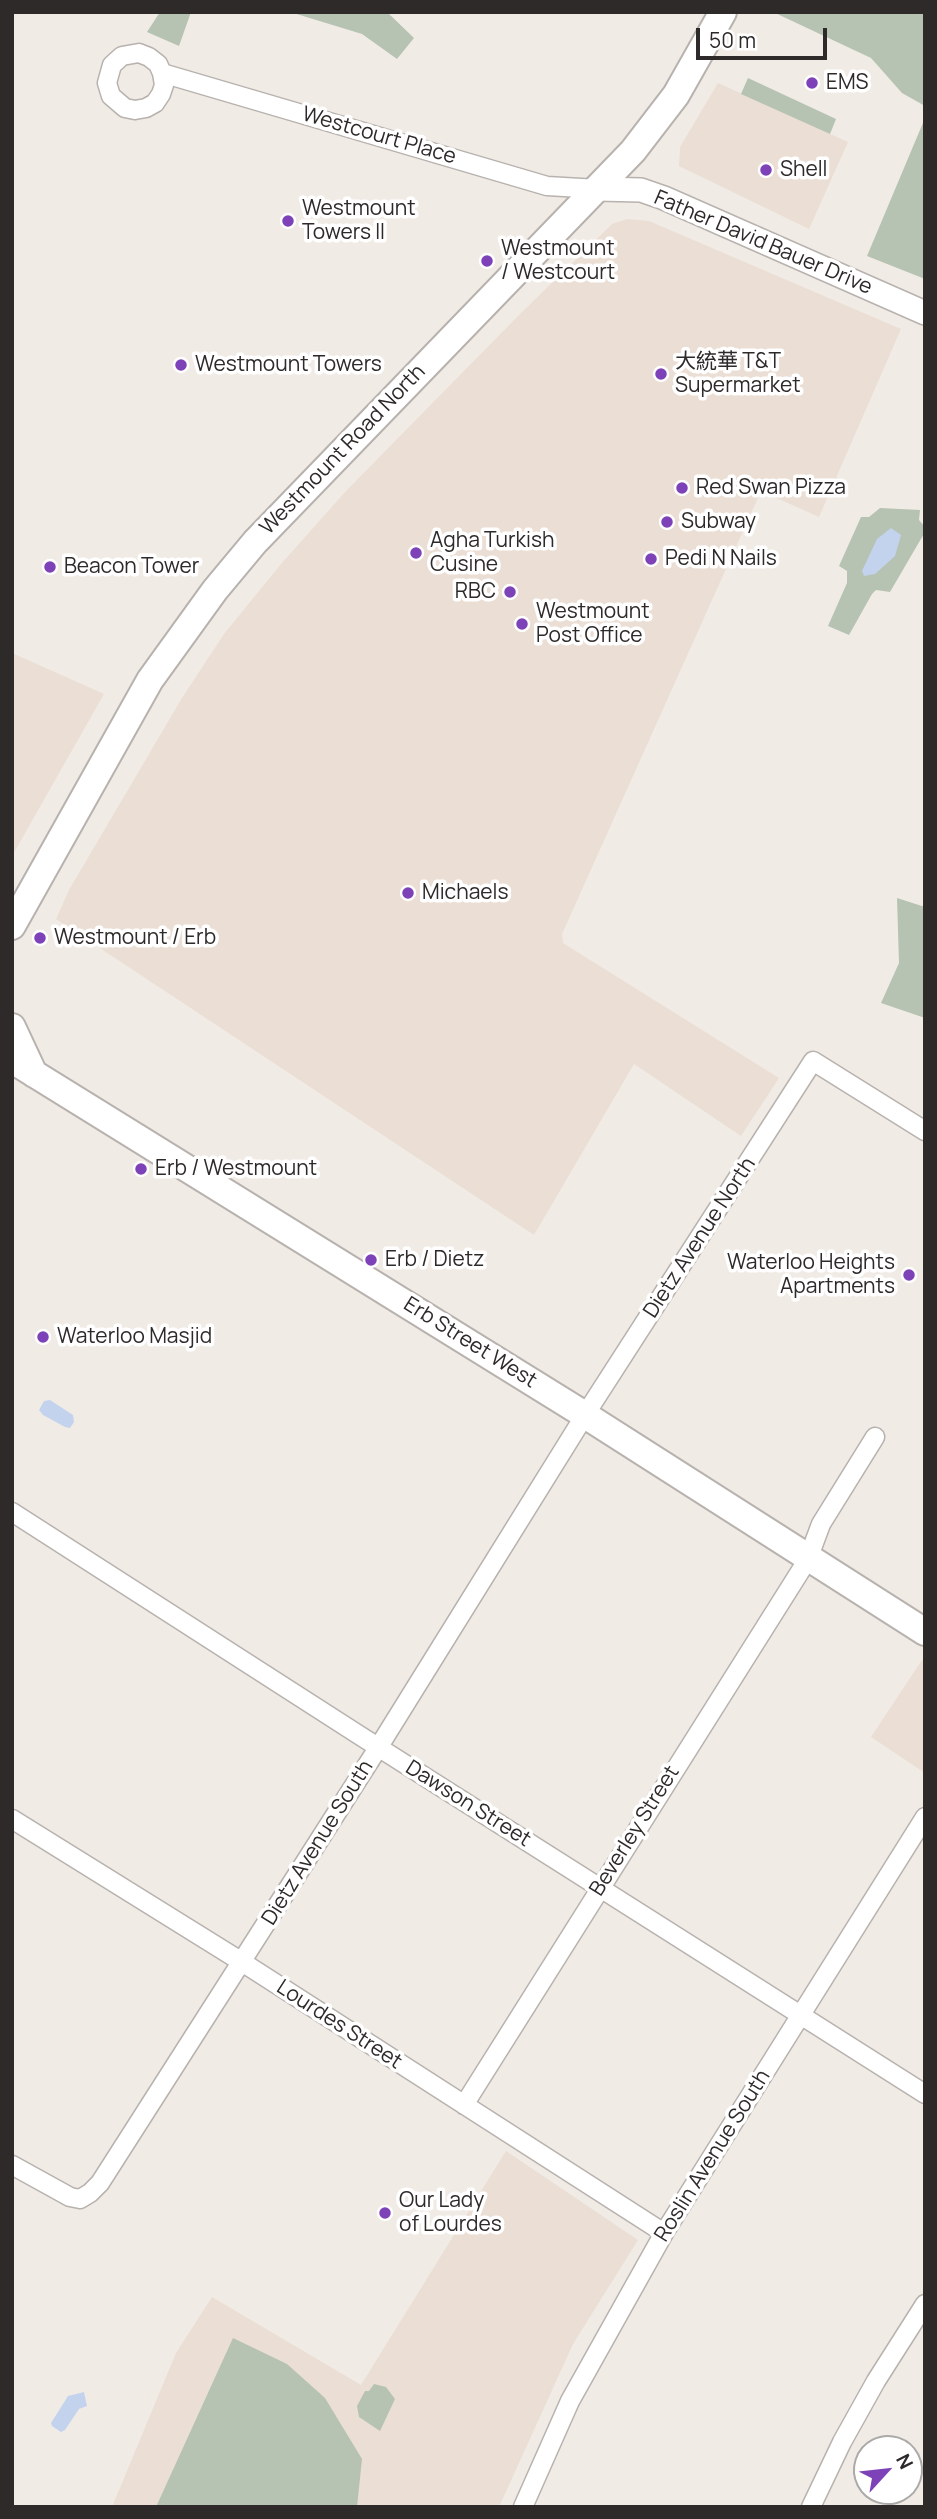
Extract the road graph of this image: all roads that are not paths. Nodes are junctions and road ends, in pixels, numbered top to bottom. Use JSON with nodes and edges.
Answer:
{"nodes":[{"id":1,"x":723,"y":12,"type":"edge"},
{"id":2,"x":162,"y":73,"type":"dead end"},
{"id":3,"x":598,"y":189,"type":"junction"},
{"id":4,"x":925,"y":313,"type":"edge"},
{"id":5,"x":12,"y":926,"type":"edge"},
{"id":6,"x":12,"y":1027,"type":"edge"},
{"id":7,"x":23,"y":1067,"type":"edge"},
{"id":8,"x":925,"y":1131,"type":"edge"},
{"id":9,"x":585,"y":1415,"type":"junction"},
{"id":10,"x":875,"y":1437,"type":"dead end"},
{"id":11,"x":12,"y":1511,"type":"edge"},
{"id":12,"x":808,"y":1559,"type":"junction"},
{"id":13,"x":925,"y":1632,"type":"edge"},
{"id":14,"x":378,"y":1748,"type":"junction"},
{"id":15,"x":925,"y":1817,"type":"edge"},
{"id":16,"x":12,"y":1819,"type":"edge"},
{"id":17,"x":600,"y":1887,"type":"junction"},
{"id":18,"x":242,"y":1962,"type":"junction"},
{"id":19,"x":800,"y":2014,"type":"junction"},
{"id":20,"x":925,"y":2094,"type":"edge"},
{"id":21,"x":464,"y":2105,"type":"junction"},
{"id":22,"x":12,"y":2165,"type":"edge"},
{"id":23,"x":664,"y":2233,"type":"junction"},
{"id":24,"x":925,"y":2304,"type":"edge"},
{"id":25,"x":523,"y":2507,"type":"edge"},
{"id":26,"x":811,"y":2507,"type":"edge"}],
"edges":[{"from":1,"to":3,"type":"main road","name":"Westmount Road North"},
{"from":2,"to":3,"type":"street","name":"Westcourt Place"},
{"from":3,"to":4,"type":"street","name":"Father David Bauer Drive"},
{"from":3,"to":5,"type":"main road","name":"Westmount Road North"},
{"from":6,"to":7,"type":"main road"},
{"from":7,"to":9,"type":"main road","name":"Erb Street West"},
{"from":8,"to":9,"type":"street","name":"Dietz Avenue North"},
{"from":9,"to":12,"type":"main road","name":"Erb Street West"},
{"from":9,"to":14,"type":"street","name":"Dietz Avenue South"},
{"from":10,"to":12,"type":"street","name":"Beverley Street"},
{"from":11,"to":14,"type":"street","name":"Dawson Street"},
{"from":12,"to":13,"type":"main road","name":"Erb Street West"},
{"from":12,"to":17,"type":"street","name":"Beverley Street"},
{"from":14,"to":17,"type":"street","name":"Dawson Street"},
{"from":14,"to":18,"type":"street","name":"Dietz Avenue South"},
{"from":15,"to":19,"type":"street","name":"Roslin Avenue South"},
{"from":16,"to":18,"type":"street","name":"Lourdes Street"},
{"from":17,"to":19,"type":"street","name":"Dawson Street"},
{"from":17,"to":21,"type":"street","name":"Beverley Street"},
{"from":18,"to":21,"type":"street","name":"Lourdes Street"},
{"from":18,"to":22,"type":"street","name":"Dietz Avenue South"},
{"from":19,"to":20,"type":"street","name":"Dawson Street"},
{"from":19,"to":23,"type":"street","name":"Roslin Avenue South"},
{"from":21,"to":23,"type":"street","name":"Lourdes Street"},
{"from":23,"to":25,"type":"street","name":"Roslin Avenue South"},
{"from":24,"to":26,"type":"street"}]}
